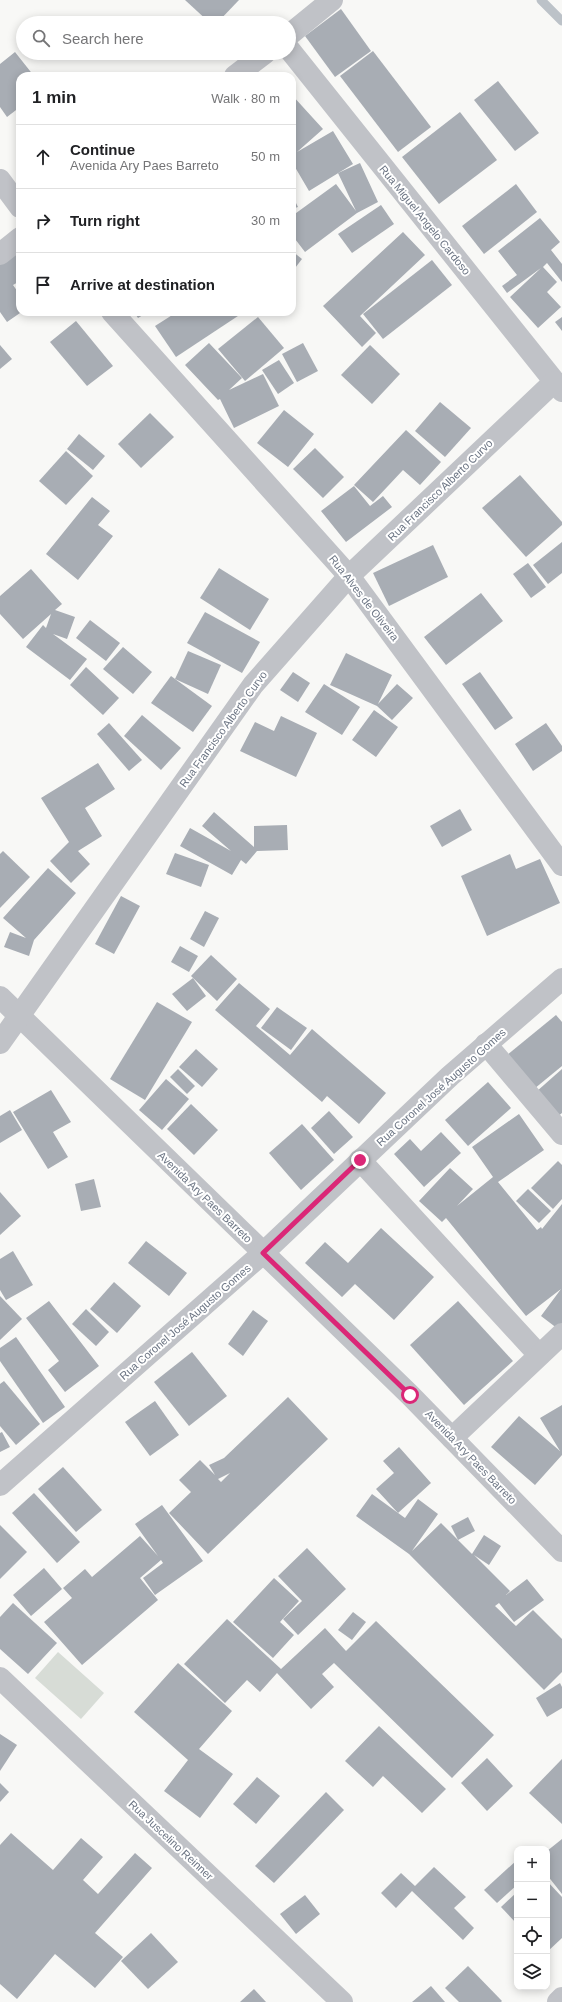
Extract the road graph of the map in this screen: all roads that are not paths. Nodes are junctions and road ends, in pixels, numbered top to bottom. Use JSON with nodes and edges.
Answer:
{"nodes":[{"id":1,"x":332,"y":0,"type":"edge"},
{"id":2,"x":296,"y":29,"type":"edge"},
{"id":3,"x":296,"y":58,"type":"edge"},
{"id":4,"x":256,"y":60,"type":"edge"},
{"id":5,"x":240,"y":72,"type":"edge"},
{"id":6,"x":0,"y":180,"type":"edge"},
{"id":7,"x":16,"y":201,"type":"edge"},
{"id":8,"x":16,"y":241,"type":"edge"},
{"id":9,"x":0,"y":254,"type":"edge"},
{"id":10,"x":116,"y":316,"type":"edge"},
{"id":11,"x":558,"y":386,"type":"edge"},
{"id":12,"x":349,"y":576,"type":"junction"},
{"id":13,"x":562,"y":865,"type":"edge"},
{"id":14,"x":562,"y":979,"type":"edge"},
{"id":15,"x":0,"y":997,"type":"edge"},
{"id":16,"x":18,"y":1016,"type":"junction"},
{"id":17,"x":0,"y":1043,"type":"edge"},
{"id":18,"x":486,"y":1044,"type":"junction"},
{"id":19,"x":562,"y":1134,"type":"edge"},
{"id":20,"x":360,"y":1160,"type":"junction"},
{"id":21,"x":263,"y":1253,"type":"junction"},
{"id":22,"x":562,"y":1334,"type":"edge"},
{"id":23,"x":539,"y":1355,"type":"junction"},
{"id":24,"x":452,"y":1438,"type":"junction"},
{"id":25,"x":0,"y":1486,"type":"edge"},
{"id":26,"x":562,"y":1551,"type":"edge"},
{"id":27,"x":0,"y":1678,"type":"edge"},
{"id":28,"x":562,"y":1998,"type":"edge"},
{"id":29,"x":342,"y":2002,"type":"edge"},
{"id":30,"x":558,"y":2002,"type":"edge"}],
"edges":[{"from":1,"to":2,"type":"street"},
{"from":3,"to":11,"type":"street","name":"Rua Miguel Angelo Cardoso"},
{"from":4,"to":5,"type":"street"},
{"from":6,"to":7,"type":"street"},
{"from":8,"to":9,"type":"street"},
{"from":10,"to":12,"type":"street","name":"Rua Alves de Oliveira"},
{"from":11,"to":12,"type":"street","name":"Rua Francisco Alberto Curvo"},
{"from":12,"to":13,"type":"street","name":"Rua Alves de Oliveira"},
{"from":12,"to":16,"type":"street","name":"Rua Francisco Alberto Curvo"},
{"from":14,"to":18,"type":"street","name":"Rua Coronel José Augusto Gomes"},
{"from":15,"to":16,"type":"street","name":"Avenida Ary Paes Barreto"},
{"from":16,"to":17,"type":"street","name":"Rua Francisco Alberto Curvo"},
{"from":16,"to":21,"type":"street","name":"Avenida Ary Paes Barreto"},
{"from":18,"to":19,"type":"street"},
{"from":18,"to":20,"type":"street","name":"Rua Coronel José Augusto Gomes"},
{"from":20,"to":21,"type":"street","name":"Rua Coronel José Augusto Gomes"},
{"from":20,"to":23,"type":"street"},
{"from":21,"to":24,"type":"street","name":"Avenida Ary Paes Barreto"},
{"from":21,"to":25,"type":"street","name":"Rua Coronel José Augusto Gomes"},
{"from":22,"to":23,"type":"street"},
{"from":23,"to":24,"type":"street"},
{"from":24,"to":26,"type":"street","name":"Avenida Ary Paes Barreto"},
{"from":27,"to":29,"type":"street","name":"Rua Juscelino Reinner"},
{"from":28,"to":30,"type":"street"}]}
